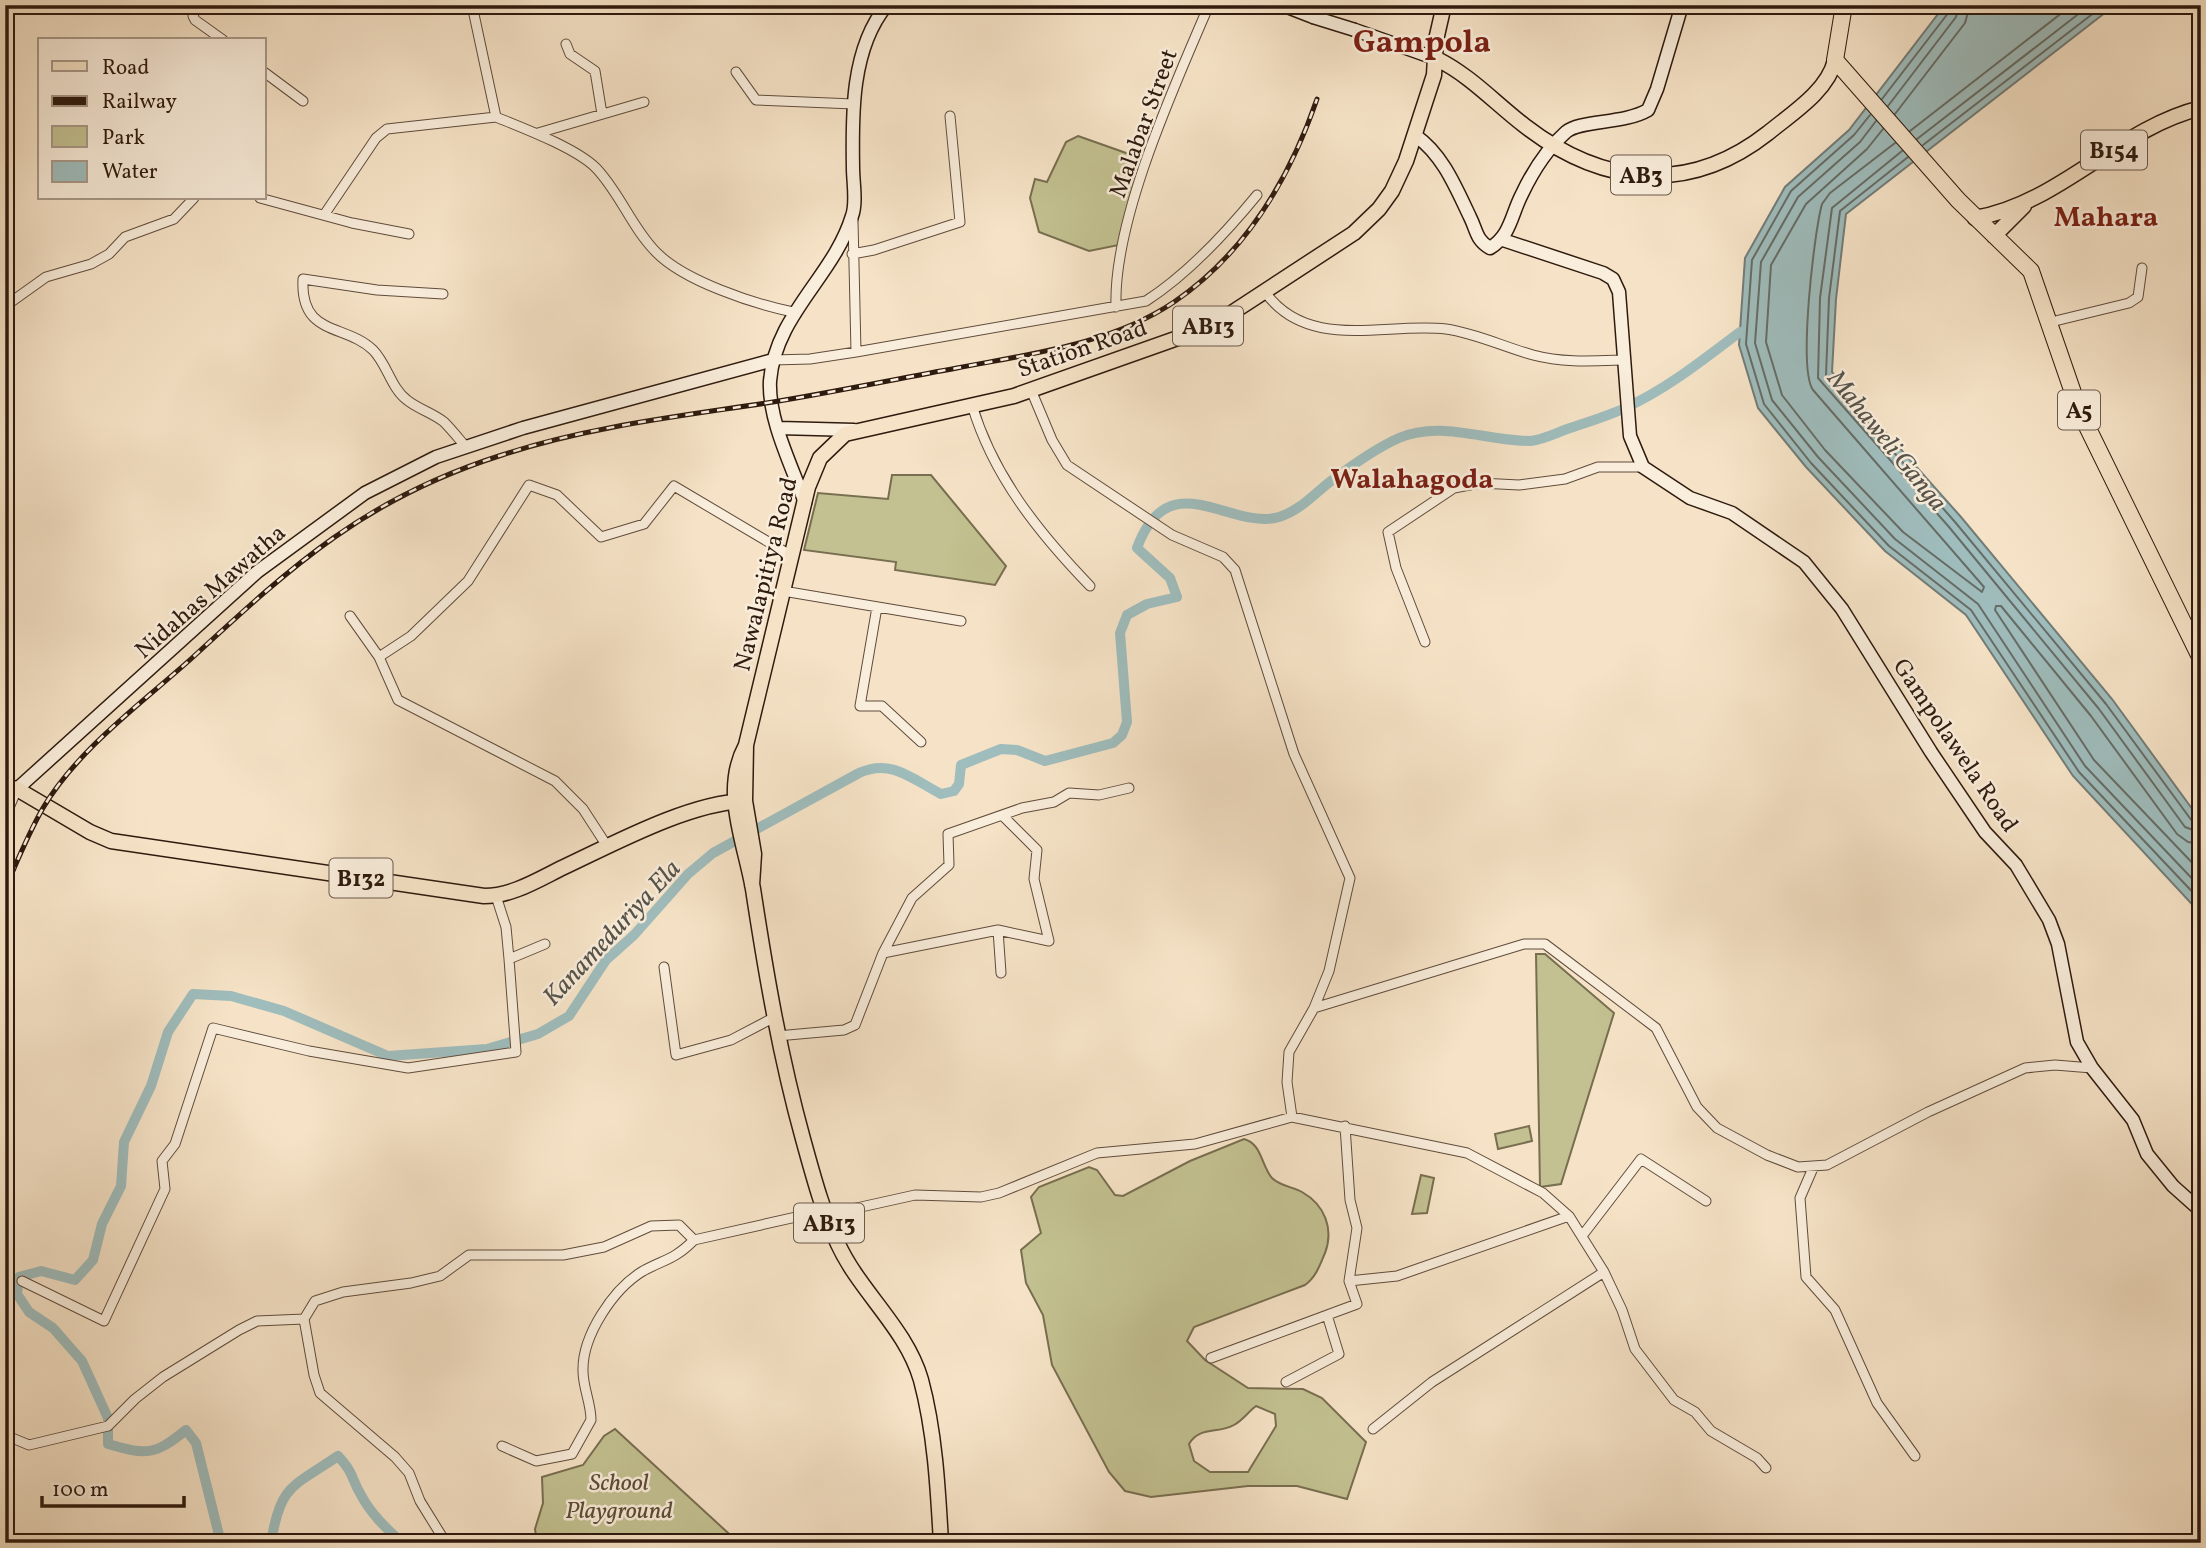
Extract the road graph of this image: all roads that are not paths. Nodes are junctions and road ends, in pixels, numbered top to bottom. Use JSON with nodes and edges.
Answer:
{"nodes":[{"id":1,"x":197,"y":5,"type":"edge"},
{"id":2,"x":472,"y":5,"type":"edge"},
{"id":3,"x":887,"y":5,"type":"edge"},
{"id":4,"x":1209,"y":5,"type":"edge"},
{"id":5,"x":1282,"y":5,"type":"edge"},
{"id":6,"x":1444,"y":5,"type":"edge"},
{"id":7,"x":1682,"y":5,"type":"edge"},
{"id":8,"x":1844,"y":5,"type":"edge"},
{"id":9,"x":220,"y":38,"type":"edge"},
{"id":10,"x":566,"y":44,"type":"dead end"},
{"id":11,"x":1437,"y":59,"type":"junction"},
{"id":12,"x":1835,"y":60,"type":"junction"},
{"id":13,"x":736,"y":72,"type":"dead end"},
{"id":14,"x":266,"y":73,"type":"edge"},
{"id":15,"x":303,"y":101,"type":"dead end"},
{"id":16,"x":644,"y":102,"type":"dead end"},
{"id":17,"x":854,"y":104,"type":"junction"},
{"id":18,"x":2201,"y":108,"type":"edge"},
{"id":19,"x":602,"y":114,"type":"junction"},
{"id":20,"x":950,"y":116,"type":"dead end"},
{"id":21,"x":496,"y":117,"type":"junction"},
{"id":22,"x":538,"y":133,"type":"junction"},
{"id":23,"x":1416,"y":136,"type":"junction"},
{"id":24,"x":1553,"y":145,"type":"junction"},
{"id":25,"x":1256,"y":195,"type":"dead end"},
{"id":26,"x":192,"y":200,"type":"edge"},
{"id":27,"x":266,"y":200,"type":"edge"},
{"id":28,"x":2030,"y":200,"type":"junction"},
{"id":29,"x":324,"y":215,"type":"junction"},
{"id":30,"x":853,"y":215,"type":"junction"},
{"id":31,"x":1975,"y":218,"type":"junction"},
{"id":32,"x":409,"y":234,"type":"dead end"},
{"id":33,"x":1994,"y":236,"type":"junction"},
{"id":34,"x":1503,"y":240,"type":"junction"},
{"id":35,"x":852,"y":254,"type":"junction"},
{"id":36,"x":2142,"y":268,"type":"dead end"},
{"id":37,"x":1265,"y":292,"type":"junction"},
{"id":38,"x":443,"y":294,"type":"dead end"},
{"id":39,"x":7,"y":303,"type":"edge"},
{"id":40,"x":1116,"y":307,"type":"junction"},
{"id":41,"x":793,"y":312,"type":"junction"},
{"id":42,"x":2051,"y":322,"type":"junction"},
{"id":43,"x":856,"y":352,"type":"junction"},
{"id":44,"x":773,"y":360,"type":"junction"},
{"id":45,"x":1623,"y":360,"type":"junction"},
{"id":46,"x":1031,"y":390,"type":"junction"},
{"id":47,"x":972,"y":405,"type":"junction"},
{"id":48,"x":779,"y":428,"type":"junction"},
{"id":49,"x":854,"y":430,"type":"junction"},
{"id":50,"x":466,"y":447,"type":"junction"},
{"id":51,"x":1643,"y":467,"type":"junction"},
{"id":52,"x":805,"y":503,"type":"junction"},
{"id":53,"x":792,"y":556,"type":"junction"},
{"id":54,"x":1090,"y":586,"type":"dead end"},
{"id":55,"x":783,"y":591,"type":"junction"},
{"id":56,"x":877,"y":607,"type":"junction"},
{"id":57,"x":350,"y":616,"type":"dead end"},
{"id":58,"x":961,"y":621,"type":"dead end"},
{"id":59,"x":1425,"y":642,"type":"dead end"},
{"id":60,"x":379,"y":657,"type":"junction"},
{"id":61,"x":2201,"y":659,"type":"edge"},
{"id":62,"x":921,"y":742,"type":"dead end"},
{"id":63,"x":11,"y":788,"type":"edge"},
{"id":64,"x":1129,"y":788,"type":"dead end"},
{"id":65,"x":741,"y":802,"type":"junction"},
{"id":66,"x":5,"y":817,"type":"edge"},
{"id":67,"x":1004,"y":817,"type":"junction"},
{"id":68,"x":607,"y":846,"type":"junction"},
{"id":69,"x":496,"y":896,"type":"junction"},
{"id":70,"x":998,"y":930,"type":"junction"},
{"id":71,"x":545,"y":944,"type":"dead end"},
{"id":72,"x":883,"y":954,"type":"junction"},
{"id":73,"x":509,"y":959,"type":"junction"},
{"id":74,"x":664,"y":967,"type":"dead end"},
{"id":75,"x":1000,"y":973,"type":"dead end"},
{"id":76,"x":1314,"y":1008,"type":"junction"},
{"id":77,"x":773,"y":1018,"type":"junction"},
{"id":78,"x":777,"y":1036,"type":"junction"},
{"id":79,"x":2092,"y":1068,"type":"junction"},
{"id":80,"x":1292,"y":1117,"type":"junction"},
{"id":81,"x":1345,"y":1126,"type":"junction"},
{"id":82,"x":1813,"y":1168,"type":"junction"},
{"id":83,"x":1706,"y":1201,"type":"dead end"},
{"id":84,"x":2201,"y":1211,"type":"edge"},
{"id":85,"x":824,"y":1213,"type":"junction"},
{"id":86,"x":1569,"y":1216,"type":"junction"},
{"id":87,"x":1582,"y":1236,"type":"junction"},
{"id":88,"x":694,"y":1240,"type":"junction"},
{"id":89,"x":1604,"y":1272,"type":"junction"},
{"id":90,"x":22,"y":1281,"type":"dead end"},
{"id":91,"x":1349,"y":1282,"type":"junction"},
{"id":92,"x":1326,"y":1315,"type":"junction"},
{"id":93,"x":304,"y":1319,"type":"junction"},
{"id":94,"x":1211,"y":1358,"type":"dead end"},
{"id":95,"x":1286,"y":1382,"type":"dead end"},
{"id":96,"x":1373,"y":1429,"type":"dead end"},
{"id":97,"x":5,"y":1435,"type":"edge"},
{"id":98,"x":502,"y":1447,"type":"dead end"},
{"id":99,"x":1915,"y":1456,"type":"dead end"},
{"id":100,"x":1766,"y":1468,"type":"dead end"},
{"id":101,"x":446,"y":1543,"type":"edge"},
{"id":102,"x":942,"y":1543,"type":"edge"}],
"edges":[{"from":1,"to":9,"type":"street"},
{"from":2,"to":21,"type":"street"},
{"from":3,"to":17,"type":"street"},
{"from":4,"to":40,"type":"street","name":"Malabar Street"},
{"from":5,"to":11,"type":"street","bridge":true},
{"from":6,"to":11,"type":"main road","number":"AB13"},
{"from":7,"to":24,"type":"street"},
{"from":8,"to":12,"type":"highway"},
{"from":10,"to":19,"type":"street"},
{"from":11,"to":23,"type":"main road","name":"Station Road","number":"AB13"},
{"from":11,"to":24,"type":"main road","number":"AB3"},
{"from":12,"to":24,"type":"main road","number":"AB3"},
{"from":12,"to":31,"type":"highway","number":"A5"},
{"from":13,"to":17,"type":"street"},
{"from":14,"to":15,"type":"street"},
{"from":16,"to":19,"type":"street"},
{"from":17,"to":30,"type":"street"},
{"from":18,"to":28,"type":"main road","number":"B154"},
{"from":19,"to":22,"type":"street"},
{"from":20,"to":35,"type":"street"},
{"from":21,"to":22,"type":"street"},
{"from":21,"to":29,"type":"street"},
{"from":22,"to":41,"type":"street"},
{"from":23,"to":34,"type":"street"},
{"from":23,"to":37,"type":"main road","name":"Station Road","number":"AB13"},
{"from":24,"to":34,"type":"street"},
{"from":25,"to":40,"type":"street"},
{"from":26,"to":39,"type":"street"},
{"from":27,"to":29,"type":"street"},
{"from":28,"to":31,"type":"main road","number":"B154"},
{"from":28,"to":33,"type":"main road","number":"B154"},
{"from":29,"to":32,"type":"street"},
{"from":30,"to":35,"type":"street"},
{"from":30,"to":41,"type":"street"},
{"from":31,"to":33,"type":"highway","number":"A5"},
{"from":33,"to":42,"type":"highway","number":"A5"},
{"from":34,"to":45,"type":"street"},
{"from":35,"to":43,"type":"street"},
{"from":36,"to":42,"type":"street"},
{"from":37,"to":45,"type":"street"},
{"from":37,"to":46,"type":"main road","name":"Station Road","number":"AB13"},
{"from":38,"to":50,"type":"street"},
{"from":40,"to":43,"type":"street"},
{"from":41,"to":44,"type":"street"},
{"from":42,"to":61,"type":"highway","number":"A5"},
{"from":43,"to":44,"type":"street"},
{"from":44,"to":48,"type":"street"},
{"from":44,"to":50,"type":"street","name":"Nidahas Mawatha"},
{"from":45,"to":51,"type":"street"},
{"from":46,"to":47,"type":"main road","name":"Station Road","number":"AB13"},
{"from":46,"to":76,"type":"street"},
{"from":47,"to":49,"type":"main road","name":"Station Road","number":"AB13"},
{"from":47,"to":54,"type":"street"},
{"from":48,"to":49,"type":"street"},
{"from":48,"to":52,"type":"street"},
{"from":49,"to":52,"type":"main road","name":"Nawalapitiya Road","number":"AB13"},
{"from":50,"to":63,"type":"street","name":"Nidahas Mawatha"},
{"from":51,"to":59,"type":"street"},
{"from":51,"to":79,"type":"street","name":"Gampolawela Road"},
{"from":52,"to":53,"type":"main road","name":"Nawalapitiya Road","number":"AB13"},
{"from":53,"to":55,"type":"main road","name":"Nawalapitiya Road","number":"AB13"},
{"from":53,"to":60,"type":"street"},
{"from":55,"to":56,"type":"street"},
{"from":55,"to":65,"type":"main road","name":"Nawalapitiya Road","number":"AB13"},
{"from":56,"to":58,"type":"street"},
{"from":56,"to":62,"type":"street"},
{"from":57,"to":60,"type":"street"},
{"from":60,"to":68,"type":"street"},
{"from":63,"to":66,"type":"street"},
{"from":63,"to":69,"type":"main road","number":"B132"},
{"from":64,"to":67,"type":"street"},
{"from":65,"to":68,"type":"main road","number":"B132"},
{"from":65,"to":77,"type":"main road","name":"Nawalapitiya Road","number":"AB13"},
{"from":67,"to":70,"type":"street"},
{"from":67,"to":72,"type":"street"},
{"from":68,"to":69,"type":"main road","number":"B132"},
{"from":69,"to":73,"type":"street"},
{"from":70,"to":72,"type":"street"},
{"from":70,"to":75,"type":"street"},
{"from":71,"to":73,"type":"street"},
{"from":72,"to":78,"type":"street"},
{"from":73,"to":90,"type":"street"},
{"from":74,"to":77,"type":"street"},
{"from":76,"to":80,"type":"street"},
{"from":76,"to":82,"type":"street"},
{"from":77,"to":78,"type":"main road","number":"AB13"},
{"from":78,"to":85,"type":"main road","number":"AB13"},
{"from":79,"to":82,"type":"street"},
{"from":79,"to":84,"type":"street","name":"Gampolawela Road"},
{"from":80,"to":81,"type":"street"},
{"from":80,"to":85,"type":"street"},
{"from":81,"to":86,"type":"street"},
{"from":81,"to":91,"type":"street"},
{"from":82,"to":99,"type":"street"},
{"from":83,"to":87,"type":"street"},
{"from":85,"to":88,"type":"street"},
{"from":85,"to":102,"type":"main road","number":"AB13"},
{"from":86,"to":87,"type":"street"},
{"from":86,"to":91,"type":"street"},
{"from":87,"to":89,"type":"street"},
{"from":88,"to":93,"type":"street"},
{"from":88,"to":98,"type":"street"},
{"from":89,"to":96,"type":"street"},
{"from":89,"to":100,"type":"street"},
{"from":91,"to":92,"type":"street"},
{"from":92,"to":94,"type":"street"},
{"from":92,"to":95,"type":"street"},
{"from":93,"to":97,"type":"street"},
{"from":93,"to":101,"type":"street"}]}
